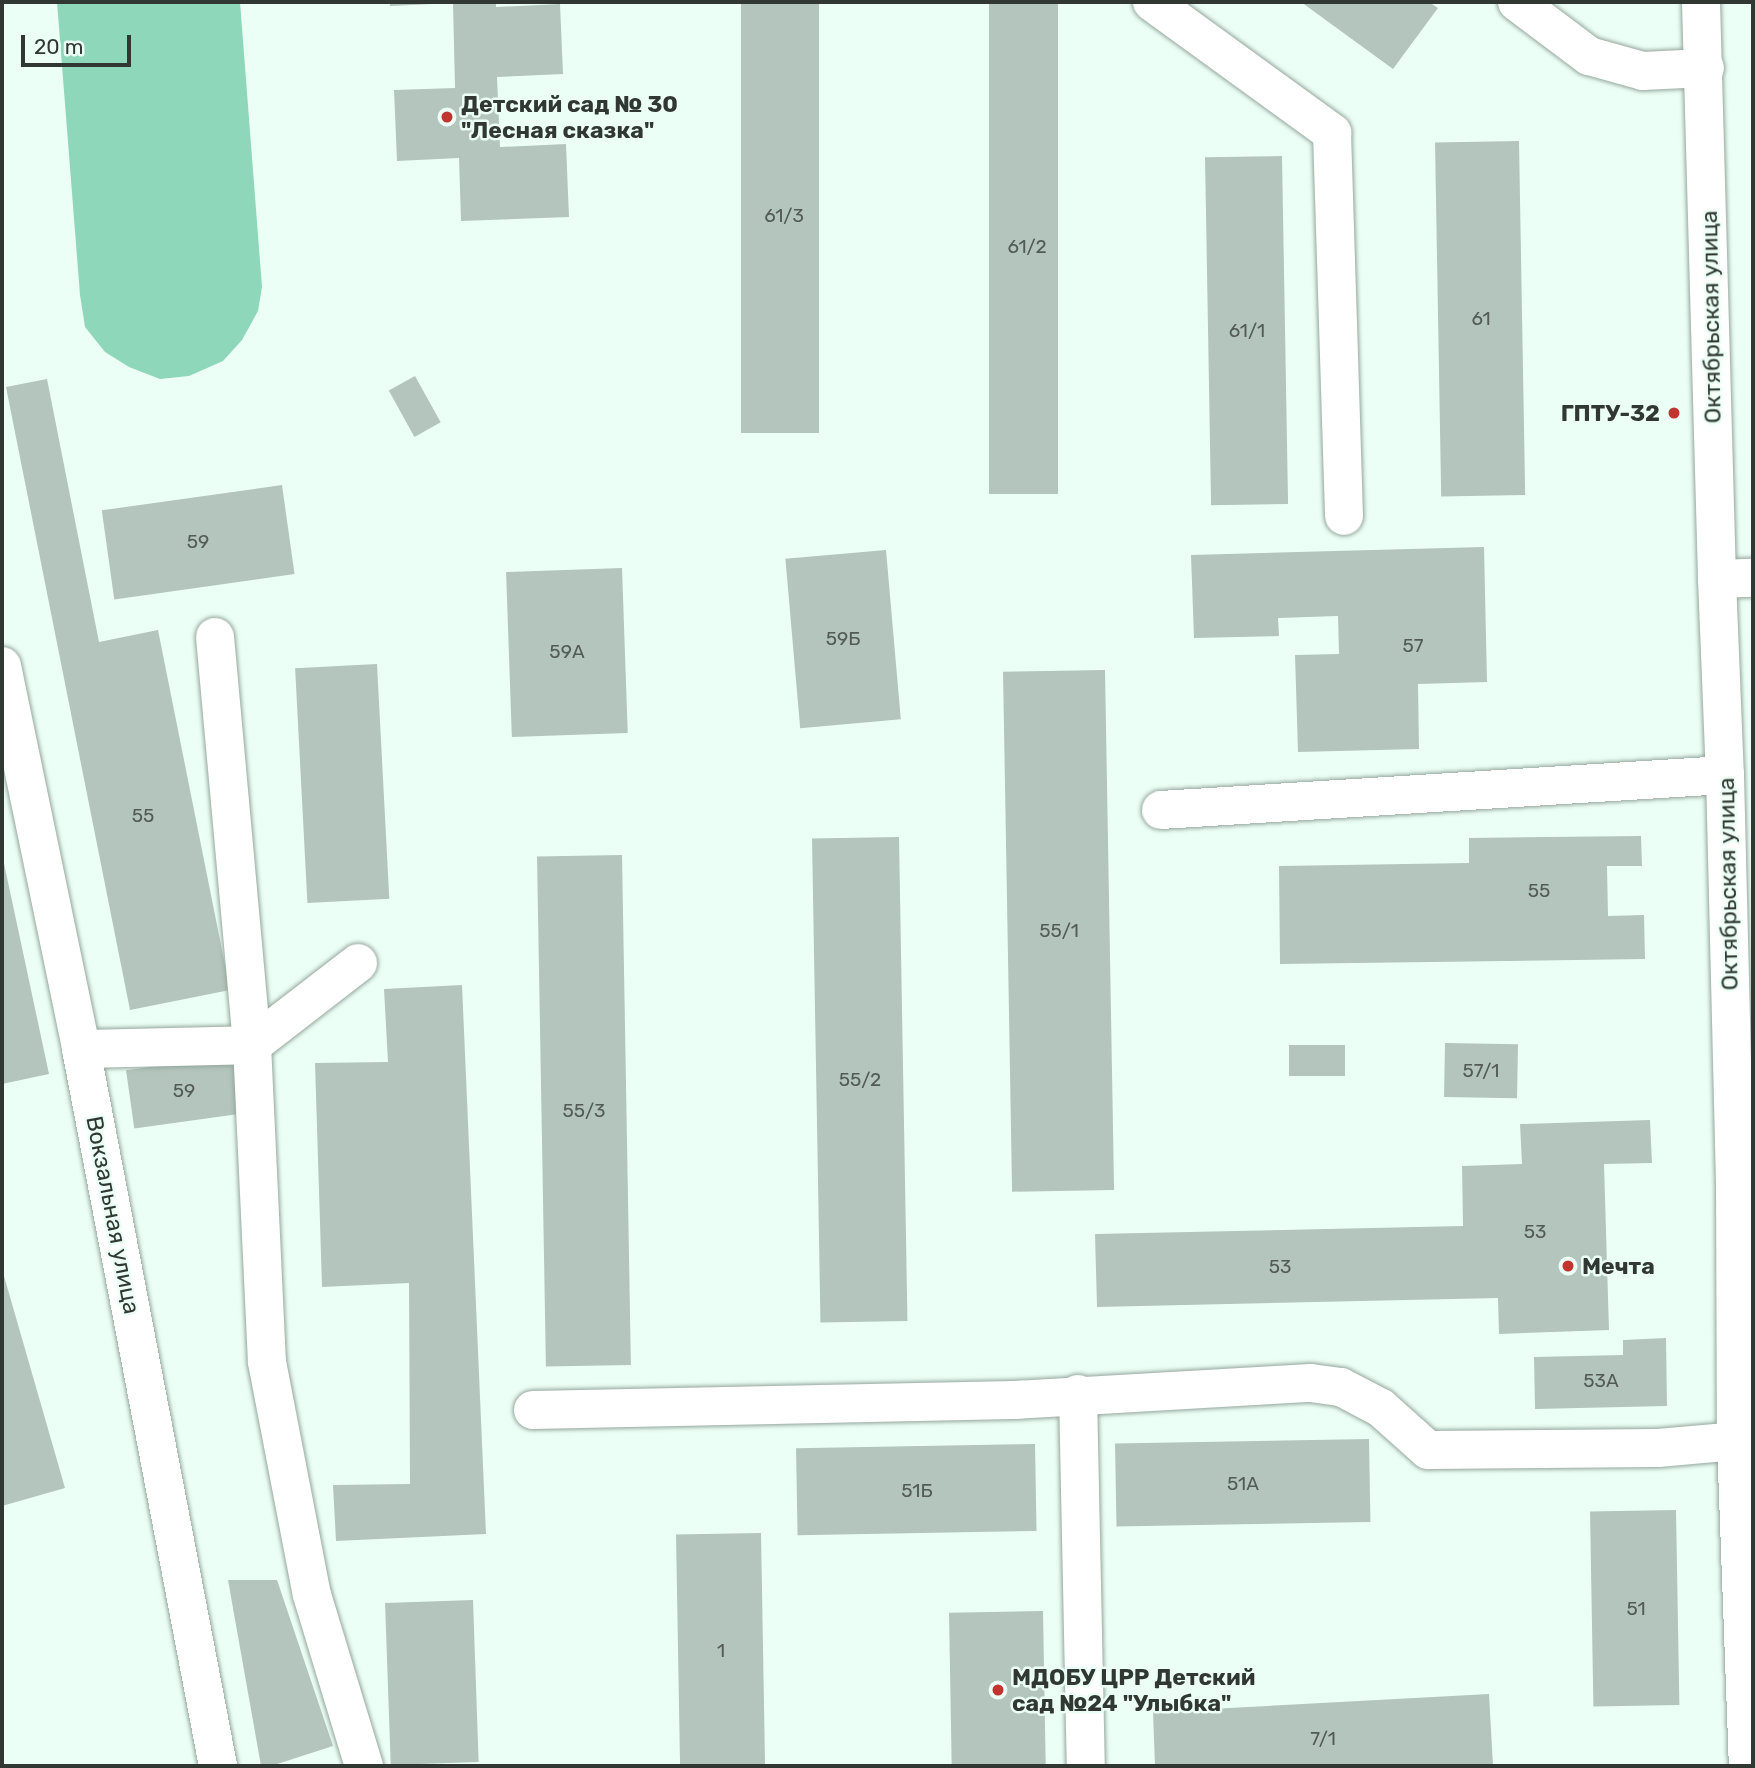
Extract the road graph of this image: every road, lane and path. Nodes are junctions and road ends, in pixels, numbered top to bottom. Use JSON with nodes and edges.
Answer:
{"nodes":[{"id":1,"x":1152,"y":2,"type":"edge"},
{"id":2,"x":1517,"y":2,"type":"edge"},
{"id":3,"x":1701,"y":2,"type":"edge"},
{"id":4,"x":1705,"y":68,"type":"junction"},
{"id":5,"x":1343,"y":516,"type":"dead end"},
{"id":6,"x":1735,"y":578,"type":"edge"},
{"id":7,"x":215,"y":637,"type":"dead end"},
{"id":8,"x":2,"y":666,"type":"edge"},
{"id":9,"x":1726,"y":775,"type":"junction"},
{"id":10,"x":1161,"y":810,"type":"dead end"},
{"id":11,"x":358,"y":962,"type":"dead end"},
{"id":12,"x":252,"y":1045,"type":"junction"},
{"id":13,"x":81,"y":1049,"type":"junction"},
{"id":14,"x":1744,"y":1178,"type":"edge"},
{"id":15,"x":1078,"y":1394,"type":"junction"},
{"id":16,"x":533,"y":1410,"type":"dead end"},
{"id":17,"x":1736,"y":1441,"type":"junction"},
{"id":18,"x":218,"y":1766,"type":"edge"},
{"id":19,"x":363,"y":1766,"type":"edge"},
{"id":20,"x":1086,"y":1766,"type":"edge"},
{"id":21,"x":1748,"y":1766,"type":"edge"}],
"edges":[{"from":1,"to":5,"type":"street"},
{"from":2,"to":4,"type":"street"},
{"from":3,"to":4,"type":"street","name":"Октябрьская улица"},
{"from":4,"to":6,"type":"street","name":"Октябрьская улица"},
{"from":6,"to":9,"type":"street","name":"Октябрьская улица"},
{"from":7,"to":12,"type":"street"},
{"from":8,"to":13,"type":"street","name":"Вокзальная улица"},
{"from":9,"to":10,"type":"street"},
{"from":9,"to":14,"type":"street","name":"Октябрьская улица"},
{"from":11,"to":12,"type":"street"},
{"from":12,"to":13,"type":"street"},
{"from":12,"to":19,"type":"street"},
{"from":13,"to":18,"type":"street","name":"Вокзальная улица"},
{"from":14,"to":17,"type":"street","name":"Октябрьская улица"},
{"from":15,"to":16,"type":"street"},
{"from":15,"to":17,"type":"street"},
{"from":15,"to":20,"type":"street"},
{"from":17,"to":21,"type":"street","name":"Октябрьская улица"}]}
